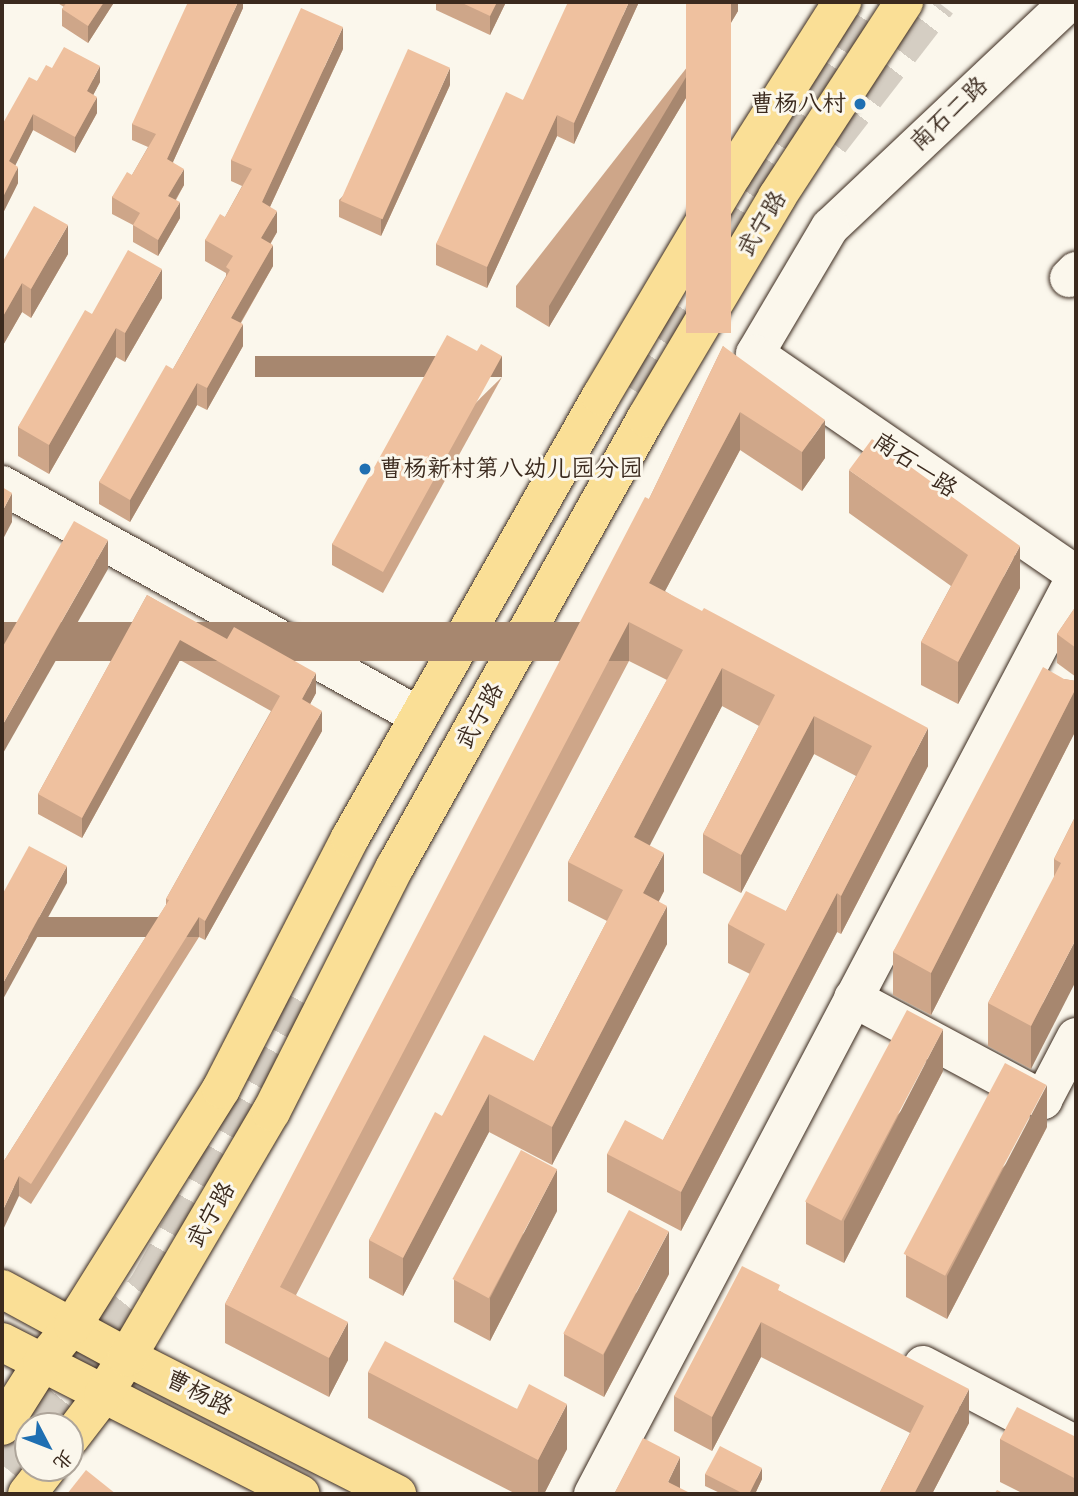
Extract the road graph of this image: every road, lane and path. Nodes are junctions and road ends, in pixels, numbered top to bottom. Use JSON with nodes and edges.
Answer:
{"nodes":[{"id":1,"x":842,"y":2,"type":"edge"},
{"id":2,"x":904,"y":2,"type":"edge"},
{"id":3,"x":1069,"y":2,"type":"edge"},
{"id":4,"x":755,"y":354,"type":"joint"},
{"id":5,"x":2,"y":485,"type":"edge"},
{"id":6,"x":1076,"y":576,"type":"edge"},
{"id":7,"x":419,"y":716,"type":"junction"},
{"id":8,"x":853,"y":998,"type":"junction"},
{"id":9,"x":1076,"y":1037,"type":"edge"},
{"id":10,"x":1063,"y":1092,"type":"edge"},
{"id":11,"x":716,"y":1259,"type":"junction"},
{"id":12,"x":753,"y":1278,"type":"edge"},
{"id":13,"x":2,"y":1289,"type":"edge"},
{"id":14,"x":72,"y":1325,"type":"junction"},
{"id":15,"x":2,"y":1342,"type":"edge"},
{"id":16,"x":890,"y":1349,"type":"edge"},
{"id":17,"x":127,"y":1357,"type":"junction"},
{"id":18,"x":42,"y":1363,"type":"junction"},
{"id":19,"x":103,"y":1395,"type":"junction"},
{"id":20,"x":84,"y":1420,"type":"edge"},
{"id":21,"x":2,"y":1426,"type":"edge"},
{"id":22,"x":1076,"y":1445,"type":"edge"},
{"id":23,"x":300,"y":1494,"type":"edge"},
{"id":24,"x":397,"y":1494,"type":"edge"},
{"id":25,"x":593,"y":1494,"type":"edge"}],
"edges":[{"from":1,"to":7,"type":"main road","name":"武宁路"},
{"from":2,"to":17,"type":"main road","name":"武宁路"},
{"from":3,"to":4,"type":"street","name":"南石二路"},
{"from":4,"to":6,"type":"street","name":"南石一路"},
{"from":5,"to":7,"type":"street"},
{"from":6,"to":8,"type":"street"},
{"from":7,"to":14,"type":"main road","name":"武宁路"},
{"from":8,"to":10,"type":"street"},
{"from":8,"to":11,"type":"street"},
{"from":9,"to":10,"type":"street"},
{"from":11,"to":12,"type":"street"},
{"from":11,"to":25,"type":"street"},
{"from":13,"to":14,"type":"main road","name":"曹杨路"},
{"from":14,"to":17,"type":"main road","name":"曹杨路"},
{"from":14,"to":18,"type":"main road","name":"武宁路"},
{"from":15,"to":18,"type":"main road","name":"曹杨路"},
{"from":16,"to":22,"type":"street"},
{"from":17,"to":19,"type":"main road","name":"武宁路"},
{"from":17,"to":24,"type":"main road","name":"曹杨路"},
{"from":18,"to":19,"type":"main road","name":"曹杨路"},
{"from":18,"to":21,"type":"main road","name":"武宁路"},
{"from":19,"to":20,"type":"main road","name":"武宁路"},
{"from":19,"to":23,"type":"main road","name":"曹杨路"}]}
